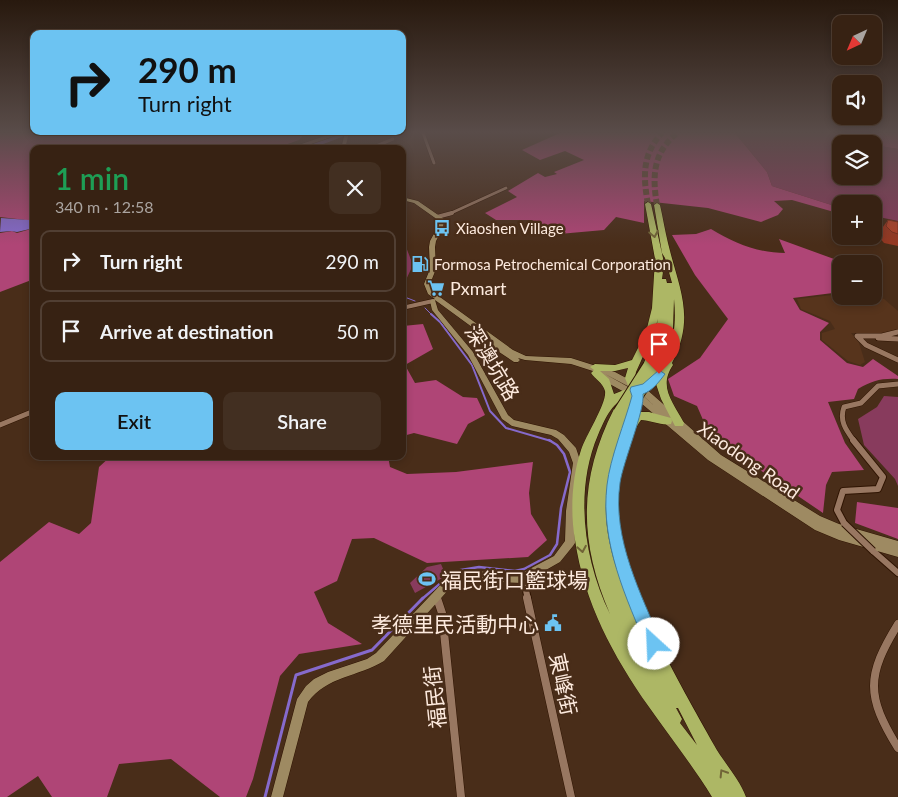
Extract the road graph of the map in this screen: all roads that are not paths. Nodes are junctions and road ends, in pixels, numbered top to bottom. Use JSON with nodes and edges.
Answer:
{"nodes":[{"id":1,"x":506,"y":188,"type":"dead end"},
{"id":2,"x":406,"y":199,"type":"edge"},
{"id":3,"x":657,"y":204,"type":"tunnel mouth"},
{"id":4,"x":648,"y":206,"type":"tunnel mouth"},
{"id":5,"x":437,"y":217,"type":"junction"},
{"id":6,"x":665,"y":246,"type":"junction"},
{"id":7,"x":658,"y":258,"type":"junction"},
{"id":8,"x":435,"y":301,"type":"junction"},
{"id":9,"x":406,"y":307,"type":"edge"},
{"id":10,"x":898,"y":332,"type":"edge"},
{"id":11,"x":865,"y":336,"type":"junction"},
{"id":12,"x":898,"y":339,"type":"edge"},
{"id":13,"x":898,"y":360,"type":"edge"},
{"id":14,"x":634,"y":363,"type":"junction"},
{"id":15,"x":668,"y":365,"type":"junction"},
{"id":16,"x":652,"y":367,"type":"junction"},
{"id":17,"x":596,"y":370,"type":"junction"},
{"id":18,"x":898,"y":384,"type":"edge"},
{"id":19,"x":635,"y":390,"type":"junction"},
{"id":20,"x":30,"y":413,"type":"edge"},
{"id":21,"x":600,"y":418,"type":"junction"},
{"id":22,"x":667,"y":421,"type":"junction"},
{"id":23,"x":679,"y":423,"type":"junction"},
{"id":24,"x":0,"y":425,"type":"edge"},
{"id":25,"x":628,"y":434,"type":"junction"},
{"id":26,"x":604,"y":438,"type":"junction"},
{"id":27,"x":898,"y":545,"type":"edge"},
{"id":28,"x":898,"y":552,"type":"edge"},
{"id":29,"x":898,"y":573,"type":"edge"},
{"id":30,"x":524,"y":578,"type":"junction"},
{"id":31,"x":435,"y":594,"type":"junction"},
{"id":32,"x":898,"y":624,"type":"edge"},
{"id":33,"x":898,"y":748,"type":"edge"},
{"id":34,"x":704,"y":755,"type":"junction"},
{"id":35,"x":277,"y":797,"type":"edge"},
{"id":36,"x":461,"y":797,"type":"edge"},
{"id":37,"x":571,"y":797,"type":"edge"},
{"id":38,"x":722,"y":797,"type":"edge"},
{"id":39,"x":738,"y":797,"type":"edge"}],
"edges":[{"from":1,"to":5,"type":"street"},
{"from":2,"to":5,"type":"main road"},
{"from":3,"to":6,"type":"highway"},
{"from":4,"to":7,"type":"highway","one_way":true},
{"from":5,"to":8,"type":"main road","name":"深澳坑路"},
{"from":6,"to":15,"type":"highway"},
{"from":6,"to":16,"type":"highway"},
{"from":7,"to":14,"type":"highway"},
{"from":7,"to":16,"type":"highway"},
{"from":8,"to":9,"type":"street"},
{"from":8,"to":17,"type":"main road","name":"Xiaodong Road"},
{"from":8,"to":30,"type":"main road","name":"深澳坑路"},
{"from":10,"to":11,"type":"street"},
{"from":11,"to":12,"type":"street"},
{"from":11,"to":13,"type":"street"},
{"from":14,"to":17,"type":"highway"},
{"from":14,"to":19,"type":"highway"},
{"from":15,"to":19,"type":"highway"},
{"from":15,"to":23,"type":"highway"},
{"from":16,"to":26,"type":"highway","bridge":true},
{"from":17,"to":19,"type":"main road","name":"Xiaodong Road"},
{"from":17,"to":21,"type":"highway"},
{"from":18,"to":29,"type":"street","bridge":true},
{"from":19,"to":21,"type":"highway"},
{"from":19,"to":22,"type":"main road","name":"Xiaodong Road"},
{"from":19,"to":23,"type":"main road","name":"Xiaodong Road"},
{"from":19,"to":25,"type":"highway"},
{"from":20,"to":24,"type":"street"},
{"from":21,"to":26,"type":"highway"},
{"from":22,"to":25,"type":"highway"},
{"from":22,"to":28,"type":"main road","name":"Xiaodong Road"},
{"from":23,"to":27,"type":"main road","name":"Xiaodong Road"},
{"from":25,"to":34,"type":"highway"},
{"from":26,"to":34,"type":"highway"},
{"from":30,"to":31,"type":"main road","name":"深澳坑路"},
{"from":30,"to":37,"type":"street","name":"東峰街"},
{"from":31,"to":35,"type":"main road","name":"深澳坑路"},
{"from":31,"to":36,"type":"street","name":"福民街"},
{"from":32,"to":33,"type":"street"},
{"from":34,"to":38,"type":"highway"},
{"from":39,"to":34,"type":"highway","one_way":true}]}
